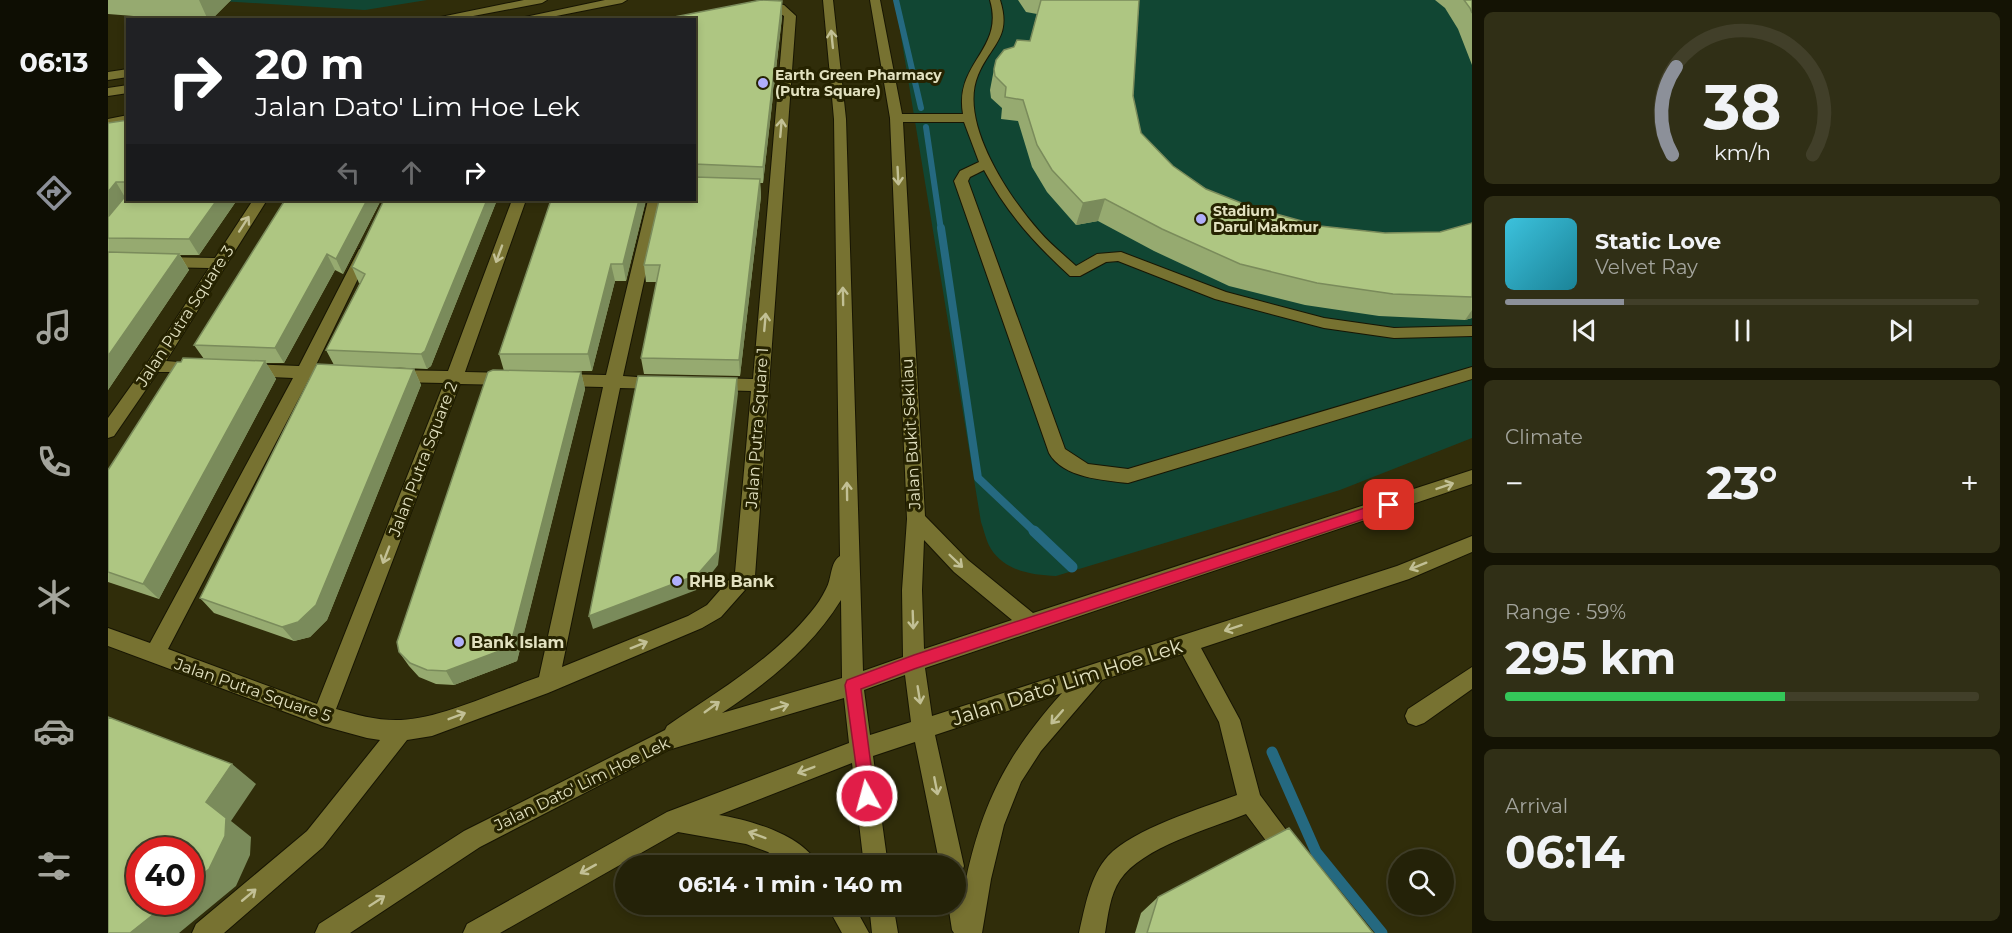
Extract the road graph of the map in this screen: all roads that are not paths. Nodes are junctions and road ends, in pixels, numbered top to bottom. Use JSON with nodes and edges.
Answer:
{"nodes":[{"id":1,"x":542,"y":0,"type":"edge"},
{"id":2,"x":622,"y":0,"type":"edge"},
{"id":3,"x":828,"y":0,"type":"edge"},
{"id":4,"x":875,"y":0,"type":"edge"},
{"id":5,"x":995,"y":0,"type":"edge"},
{"id":6,"x":738,"y":7,"type":"edge"},
{"id":7,"x":441,"y":18,"type":"edge"},
{"id":8,"x":527,"y":18,"type":"edge"},
{"id":9,"x":126,"y":73,"type":"edge"},
{"id":10,"x":108,"y":76,"type":"edge"},
{"id":11,"x":126,"y":89,"type":"edge"},
{"id":12,"x":108,"y":92,"type":"edge"},
{"id":13,"x":896,"y":118,"type":"junction"},
{"id":14,"x":970,"y":118,"type":"junction"},
{"id":15,"x":126,"y":119,"type":"edge"},
{"id":16,"x":108,"y":123,"type":"edge"},
{"id":17,"x":985,"y":164,"type":"junction"},
{"id":18,"x":259,"y":201,"type":"edge"},
{"id":19,"x":519,"y":201,"type":"edge"},
{"id":20,"x":656,"y":201,"type":"edge"},
{"id":21,"x":370,"y":240,"type":"edge"},
{"id":22,"x":141,"y":261,"type":"edge"},
{"id":23,"x":219,"y":263,"type":"junction"},
{"id":24,"x":1472,"y":331,"type":"edge"},
{"id":25,"x":154,"y":366,"type":"junction"},
{"id":26,"x":212,"y":368,"type":"edge"},
{"id":27,"x":235,"y":369,"type":"edge"},
{"id":28,"x":304,"y":372,"type":"junction"},
{"id":29,"x":1472,"y":373,"type":"edge"},
{"id":30,"x":350,"y":374,"type":"edge"},
{"id":31,"x":374,"y":375,"type":"edge"},
{"id":32,"x":454,"y":378,"type":"junction"},
{"id":33,"x":522,"y":379,"type":"edge"},
{"id":34,"x":545,"y":380,"type":"edge"},
{"id":35,"x":613,"y":382,"type":"junction"},
{"id":36,"x":760,"y":385,"type":"junction"},
{"id":37,"x":108,"y":431,"type":"edge"},
{"id":38,"x":1472,"y":477,"type":"edge"},
{"id":39,"x":916,"y":519,"type":"junction"},
{"id":40,"x":1472,"y":544,"type":"edge"},
{"id":41,"x":848,"y":550,"type":"junction"},
{"id":42,"x":1031,"y":624,"type":"junction"},
{"id":43,"x":108,"y":637,"type":"edge"},
{"id":44,"x":1187,"y":643,"type":"junction"},
{"id":45,"x":154,"y":655,"type":"junction"},
{"id":46,"x":914,"y":662,"type":"junction"},
{"id":47,"x":1095,"y":673,"type":"junction"},
{"id":48,"x":1472,"y":677,"type":"edge"},
{"id":49,"x":548,"y":683,"type":"junction"},
{"id":50,"x":853,"y":685,"type":"junction"},
{"id":51,"x":323,"y":716,"type":"junction"},
{"id":52,"x":1416,"y":716,"type":"dead end"},
{"id":53,"x":924,"y":729,"type":"junction"},
{"id":54,"x":401,"y":731,"type":"junction"},
{"id":55,"x":664,"y":741,"type":"junction"},
{"id":56,"x":861,"y":749,"type":"junction"},
{"id":57,"x":1250,"y":801,"type":"junction"},
{"id":58,"x":675,"y":820,"type":"junction"},
{"id":59,"x":794,"y":855,"type":"edge"},
{"id":60,"x":875,"y":855,"type":"edge"},
{"id":61,"x":950,"y":855,"type":"edge"},
{"id":62,"x":1307,"y":876,"type":"edge"},
{"id":63,"x":845,"y":915,"type":"edge"},
{"id":64,"x":883,"y":915,"type":"edge"},
{"id":65,"x":963,"y":915,"type":"edge"},
{"id":66,"x":205,"y":933,"type":"edge"},
{"id":67,"x":328,"y":933,"type":"edge"},
{"id":68,"x":476,"y":933,"type":"edge"},
{"id":69,"x":856,"y":933,"type":"edge"},
{"id":70,"x":885,"y":933,"type":"edge"},
{"id":71,"x":967,"y":933,"type":"edge"},
{"id":72,"x":1092,"y":933,"type":"edge"}],
"edges":[{"from":1,"to":7,"type":"street"},
{"from":2,"to":8,"type":"street"},
{"from":41,"to":3,"type":"street","one_way":true},
{"from":4,"to":13,"type":"street","name":"Jalan Bukit Sekilau"},
{"from":5,"to":14,"type":"street"},
{"from":36,"to":6,"type":"street","name":"Jalan Putra Square 1","one_way":true},
{"from":9,"to":10,"type":"street"},
{"from":11,"to":12,"type":"street"},
{"from":13,"to":14,"type":"street"},
{"from":13,"to":39,"type":"street","name":"Jalan Bukit Sekilau","one_way":true},
{"from":14,"to":17,"type":"street"},
{"from":15,"to":16,"type":"street"},
{"from":17,"to":24,"type":"street"},
{"from":17,"to":29,"type":"street"},
{"from":23,"to":18,"type":"street","name":"Jalan Putra Square 3","one_way":true},
{"from":19,"to":32,"type":"street","name":"Jalan Putra Square 2","one_way":true},
{"from":20,"to":35,"type":"street"},
{"from":21,"to":28,"type":"street"},
{"from":22,"to":23,"type":"street"},
{"from":23,"to":25,"type":"street","name":"Jalan Putra Square 3"},
{"from":25,"to":26,"type":"street"},
{"from":25,"to":37,"type":"street","name":"Jalan Putra Square 3"},
{"from":27,"to":28,"type":"street"},
{"from":28,"to":30,"type":"street"},
{"from":28,"to":45,"type":"street"},
{"from":31,"to":32,"type":"street"},
{"from":32,"to":33,"type":"street"},
{"from":32,"to":51,"type":"street","name":"Jalan Putra Square 2","one_way":true},
{"from":34,"to":35,"type":"street"},
{"from":35,"to":36,"type":"street"},
{"from":35,"to":49,"type":"street"},
{"from":49,"to":36,"type":"street","name":"Jalan Putra Square 1","one_way":true},
{"from":42,"to":38,"type":"street","name":"Jalan Dato' Lim Hoe Lek","one_way":true},
{"from":39,"to":42,"type":"street","one_way":true},
{"from":39,"to":46,"type":"street","name":"Jalan Bukit Sekilau","one_way":true},
{"from":40,"to":44,"type":"street","name":"Jalan Dato' Lim Hoe Lek","one_way":true},
{"from":41,"to":50,"type":"street"},
{"from":55,"to":41,"type":"street","one_way":true},
{"from":42,"to":46,"type":"street","name":"Jalan Dato' Lim Hoe Lek"},
{"from":43,"to":45,"type":"street","name":"Jalan Putra Square 5"},
{"from":44,"to":47,"type":"street","name":"Jalan Dato' Lim Hoe Lek"},
{"from":44,"to":57,"type":"street"},
{"from":45,"to":51,"type":"street","name":"Jalan Putra Square 5"},
{"from":46,"to":50,"type":"street","name":"Jalan Dato' Lim Hoe Lek"},
{"from":46,"to":53,"type":"street","name":"Jalan Bukit Sekilau","one_way":true},
{"from":47,"to":53,"type":"street","name":"Jalan Dato' Lim Hoe Lek"},
{"from":47,"to":71,"type":"street","one_way":true},
{"from":48,"to":52,"type":"street"},
{"from":54,"to":49,"type":"street","name":"Jalan Putra Square 1","one_way":true},
{"from":55,"to":50,"type":"street","name":"Jalan Dato' Lim Hoe Lek","one_way":true},
{"from":50,"to":56,"type":"street"},
{"from":51,"to":54,"type":"street","name":"Jalan Putra Square 5"},
{"from":53,"to":56,"type":"street","name":"Jalan Dato' Lim Hoe Lek"},
{"from":53,"to":61,"type":"street","name":"Jalan Bukit Sekilau","one_way":true},
{"from":66,"to":54,"type":"street","one_way":true},
{"from":67,"to":55,"type":"street","name":"Jalan Dato' Lim Hoe Lek","one_way":true},
{"from":56,"to":58,"type":"street","name":"Jalan Dato' Lim Hoe Lek","one_way":true},
{"from":56,"to":60,"type":"street"},
{"from":57,"to":62,"type":"street"},
{"from":57,"to":72,"type":"street"},
{"from":59,"to":58,"type":"street","one_way":true},
{"from":58,"to":68,"type":"street","name":"Jalan Dato' Lim Hoe Lek","one_way":true},
{"from":63,"to":69,"type":"street"},
{"from":64,"to":70,"type":"street"},
{"from":65,"to":71,"type":"street"}]}
